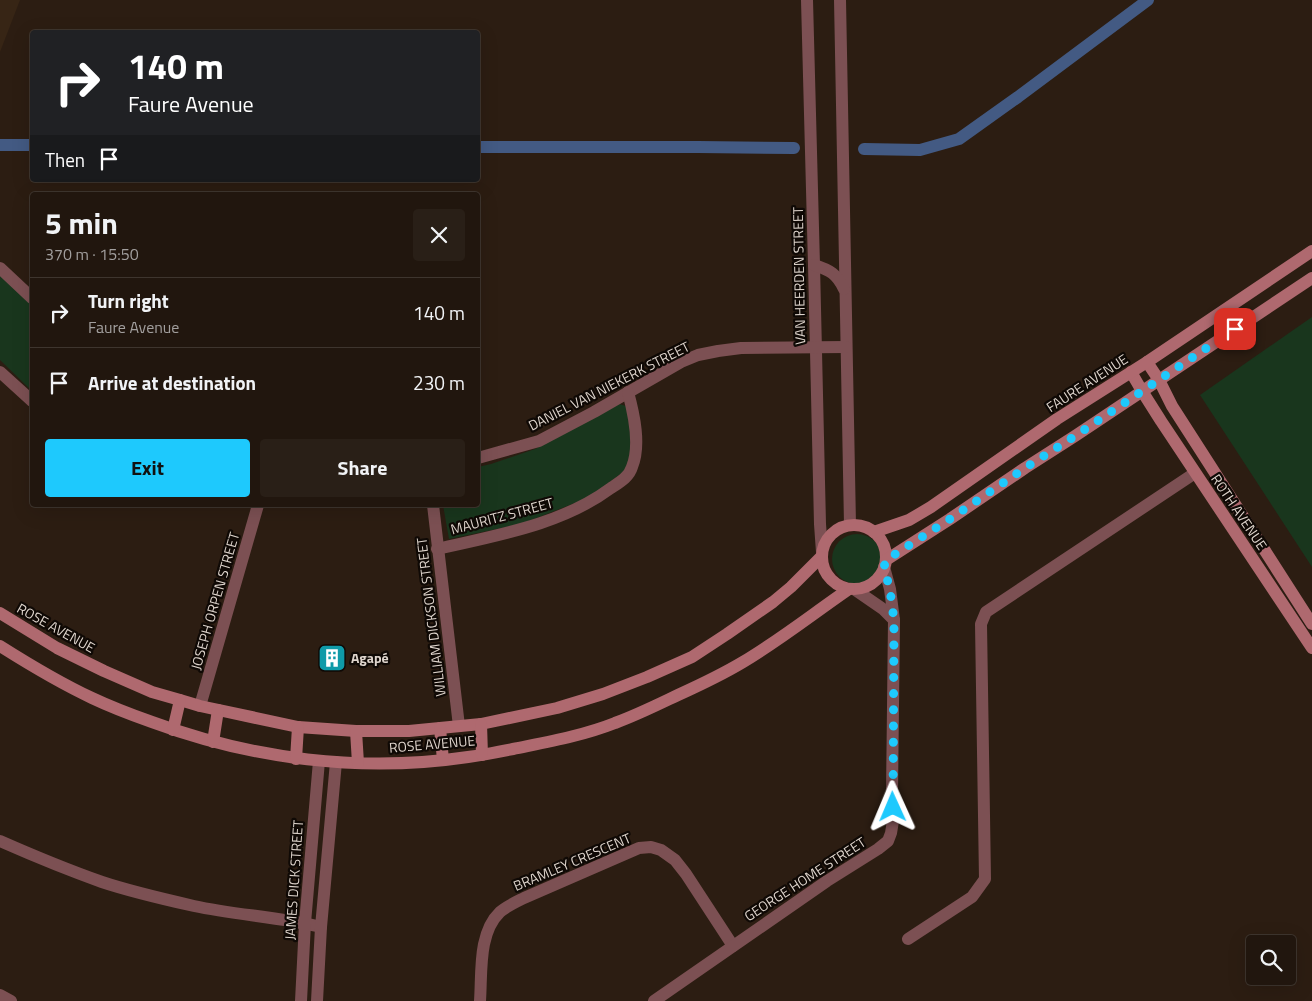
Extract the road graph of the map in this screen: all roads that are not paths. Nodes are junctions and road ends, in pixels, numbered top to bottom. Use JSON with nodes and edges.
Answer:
{"nodes":[{"id":1,"x":807,"y":0,"type":"edge"},
{"id":2,"x":840,"y":0,"type":"edge"},
{"id":3,"x":1312,"y":251,"type":"edge"},
{"id":4,"x":814,"y":265,"type":"junction"},
{"id":5,"x":0,"y":268,"type":"edge"},
{"id":6,"x":1312,"y":278,"type":"edge"},
{"id":7,"x":845,"y":291,"type":"junction"},
{"id":8,"x":30,"y":296,"type":"edge"},
{"id":9,"x":815,"y":346,"type":"junction"},
{"id":10,"x":846,"y":347,"type":"junction"},
{"id":11,"x":1147,"y":362,"type":"junction"},
{"id":12,"x":0,"y":372,"type":"edge"},
{"id":13,"x":1131,"y":372,"type":"junction"},
{"id":14,"x":1159,"y":380,"type":"junction"},
{"id":15,"x":1142,"y":391,"type":"junction"},
{"id":16,"x":628,"y":392,"type":"junction"},
{"id":17,"x":30,"y":399,"type":"edge"},
{"id":18,"x":1009,"y":452,"type":"junction"},
{"id":19,"x":480,"y":458,"type":"edge"},
{"id":20,"x":1025,"y":468,"type":"junction"},
{"id":21,"x":1195,"y":472,"type":"junction"},
{"id":22,"x":257,"y":507,"type":"edge"},
{"id":23,"x":433,"y":507,"type":"edge"},
{"id":24,"x":850,"y":525,"type":"junction"},
{"id":25,"x":874,"y":532,"type":"junction"},
{"id":26,"x":437,"y":549,"type":"junction"},
{"id":27,"x":822,"y":554,"type":"junction"},
{"id":28,"x":885,"y":564,"type":"junction"},
{"id":29,"x":852,"y":589,"type":"junction"},
{"id":30,"x":0,"y":613,"type":"edge"},
{"id":31,"x":894,"y":620,"type":"junction"},
{"id":32,"x":1312,"y":624,"type":"edge"},
{"id":33,"x":0,"y":646,"type":"edge"},
{"id":34,"x":1312,"y":648,"type":"edge"},
{"id":35,"x":180,"y":700,"type":"junction"},
{"id":36,"x":200,"y":706,"type":"junction"},
{"id":37,"x":218,"y":710,"type":"junction"},
{"id":38,"x":481,"y":724,"type":"junction"},
{"id":39,"x":459,"y":726,"type":"junction"},
{"id":40,"x":298,"y":727,"type":"junction"},
{"id":41,"x":440,"y":728,"type":"junction"},
{"id":42,"x":172,"y":730,"type":"junction"},
{"id":43,"x":356,"y":731,"type":"junction"},
{"id":44,"x":213,"y":742,"type":"junction"},
{"id":45,"x":482,"y":755,"type":"junction"},
{"id":46,"x":296,"y":759,"type":"junction"},
{"id":47,"x":443,"y":760,"type":"junction"},
{"id":48,"x":319,"y":761,"type":"junction"},
{"id":49,"x":336,"y":762,"type":"junction"},
{"id":50,"x":358,"y":763,"type":"junction"},
{"id":51,"x":0,"y":841,"type":"edge"},
{"id":52,"x":305,"y":923,"type":"junction"},
{"id":53,"x":321,"y":926,"type":"junction"},
{"id":54,"x":908,"y":940,"type":"dead end"},
{"id":55,"x":733,"y":946,"type":"junction"},
{"id":56,"x":0,"y":995,"type":"edge"},
{"id":57,"x":11,"y":1001,"type":"edge"},
{"id":58,"x":300,"y":1001,"type":"edge"},
{"id":59,"x":317,"y":1001,"type":"edge"},
{"id":60,"x":480,"y":1001,"type":"edge"},
{"id":61,"x":654,"y":1001,"type":"edge"}],
"edges":[{"from":1,"to":4,"type":"street","name":"VAN HEERDEN STREET"},
{"from":2,"to":7,"type":"street"},
{"from":3,"to":11,"type":"street","name":"FAURE AVENUE"},
{"from":4,"to":7,"type":"street"},
{"from":4,"to":9,"type":"street","name":"VAN HEERDEN STREET"},
{"from":5,"to":8,"type":"street"},
{"from":6,"to":14,"type":"street"},
{"from":7,"to":10,"type":"street"},
{"from":9,"to":10,"type":"street","name":"DANIEL VAN NIEKERK STREET"},
{"from":9,"to":16,"type":"street","name":"DANIEL VAN NIEKERK STREET"},
{"from":9,"to":27,"type":"street","name":"VAN HEERDEN STREET"},
{"from":10,"to":24,"type":"street"},
{"from":11,"to":13,"type":"street","name":"FAURE AVENUE"},
{"from":11,"to":14,"type":"street","name":"ROTH AVENUE"},
{"from":12,"to":17,"type":"street"},
{"from":13,"to":15,"type":"street","name":"ROTH AVENUE"},
{"from":13,"to":18,"type":"street","name":"FAURE AVENUE"},
{"from":14,"to":15,"type":"street"},
{"from":14,"to":32,"type":"street","name":"ROTH AVENUE"},
{"from":15,"to":20,"type":"street"},
{"from":15,"to":21,"type":"street","name":"ROTH AVENUE"},
{"from":16,"to":19,"type":"street","name":"DANIEL VAN NIEKERK STREET"},
{"from":16,"to":26,"type":"street","name":"MAURITZ STREET"},
{"from":18,"to":20,"type":"street"},
{"from":18,"to":25,"type":"street","name":"FAURE AVENUE"},
{"from":20,"to":28,"type":"street"},
{"from":21,"to":34,"type":"street","name":"ROTH AVENUE"},
{"from":21,"to":54,"type":"street"},
{"from":22,"to":36,"type":"street","name":"JOSEPH ORPEN STREET"},
{"from":23,"to":26,"type":"street","name":"WILLIAM DICKSON STREET"},
{"from":24,"to":25,"type":"street"},
{"from":24,"to":27,"type":"street"},
{"from":25,"to":28,"type":"street"},
{"from":26,"to":39,"type":"street","name":"WILLIAM DICKSON STREET"},
{"from":27,"to":29,"type":"street"},
{"from":27,"to":38,"type":"street","name":"ROSE AVENUE"},
{"from":28,"to":29,"type":"street"},
{"from":28,"to":31,"type":"street","name":"GEORGE HOME STREET"},
{"from":29,"to":31,"type":"street"},
{"from":29,"to":45,"type":"street","name":"ROSE AVENUE"},
{"from":30,"to":35,"type":"street","name":"ROSE AVENUE"},
{"from":31,"to":55,"type":"street","name":"GEORGE HOME STREET"},
{"from":33,"to":42,"type":"street","name":"ROSE AVENUE"},
{"from":35,"to":36,"type":"street","name":"ROSE AVENUE"},
{"from":35,"to":42,"type":"street"},
{"from":36,"to":37,"type":"street","name":"ROSE AVENUE"},
{"from":37,"to":40,"type":"street","name":"ROSE AVENUE"},
{"from":37,"to":44,"type":"street"},
{"from":38,"to":39,"type":"street","name":"ROSE AVENUE"},
{"from":38,"to":45,"type":"street"},
{"from":39,"to":41,"type":"street","name":"ROSE AVENUE"},
{"from":40,"to":43,"type":"street","name":"ROSE AVENUE"},
{"from":40,"to":46,"type":"street"},
{"from":41,"to":43,"type":"street","name":"ROSE AVENUE"},
{"from":41,"to":47,"type":"street"},
{"from":42,"to":44,"type":"street","name":"ROSE AVENUE"},
{"from":43,"to":50,"type":"street"},
{"from":44,"to":46,"type":"street","name":"ROSE AVENUE"},
{"from":45,"to":47,"type":"street","name":"ROSE AVENUE"},
{"from":46,"to":48,"type":"street","name":"ROSE AVENUE"},
{"from":47,"to":50,"type":"street","name":"ROSE AVENUE"},
{"from":48,"to":49,"type":"street","name":"ROSE AVENUE"},
{"from":48,"to":52,"type":"street","name":"JAMES DICK STREET"},
{"from":49,"to":50,"type":"street","name":"ROSE AVENUE"},
{"from":49,"to":53,"type":"street"},
{"from":51,"to":52,"type":"street"},
{"from":52,"to":53,"type":"street"},
{"from":52,"to":58,"type":"street","name":"JAMES DICK STREET"},
{"from":53,"to":59,"type":"street"},
{"from":55,"to":60,"type":"street","name":"BRAMLEY CRESCENT"},
{"from":55,"to":61,"type":"street","name":"GEORGE HOME STREET"},
{"from":56,"to":57,"type":"street"}]}
